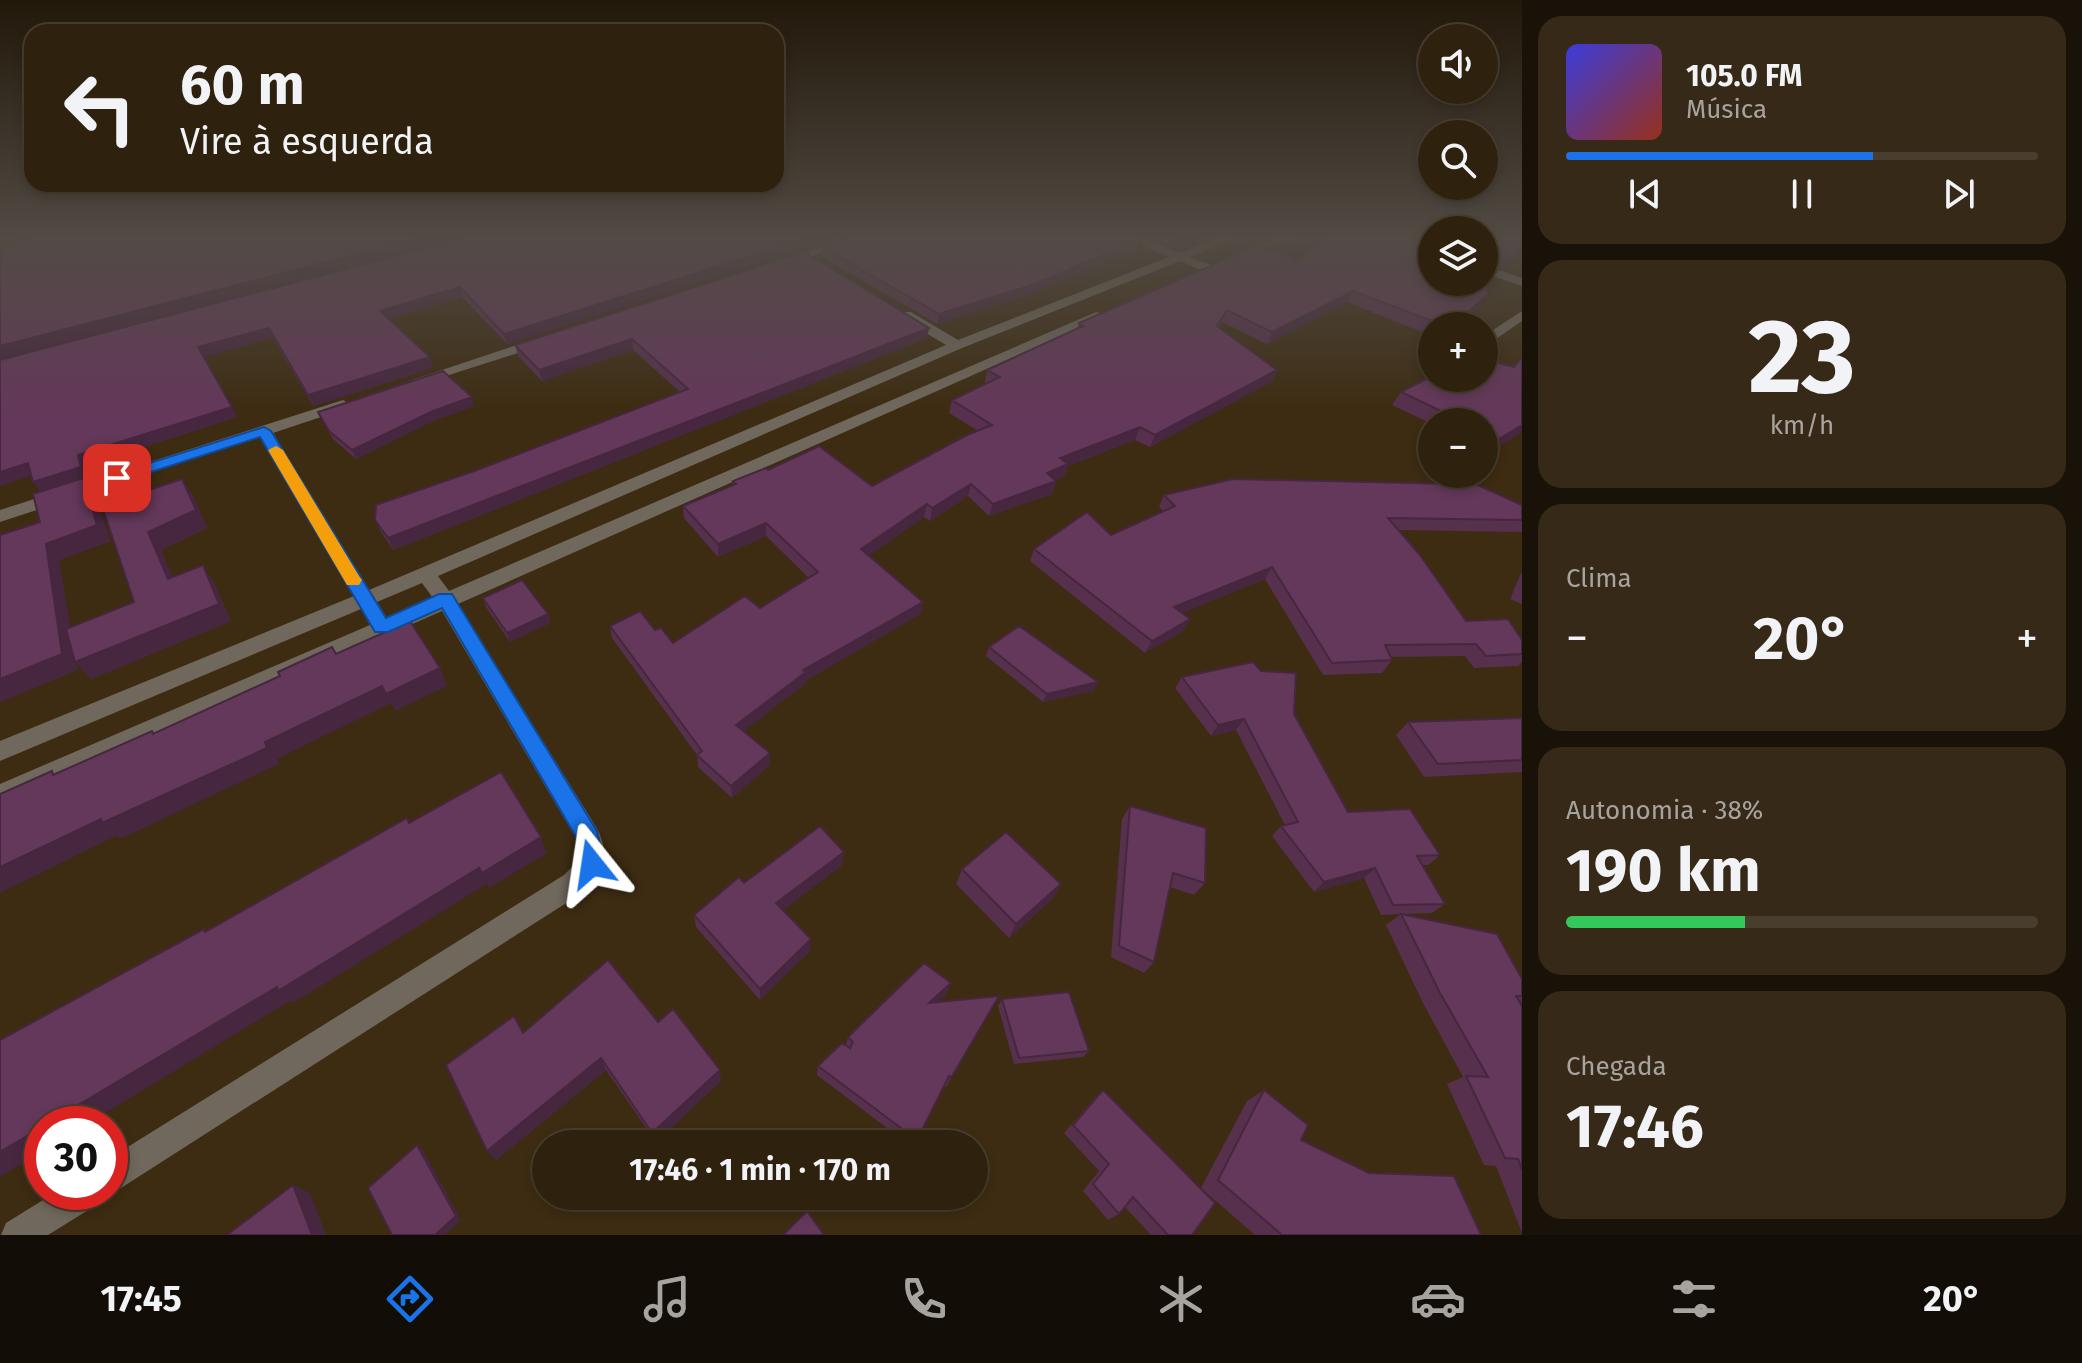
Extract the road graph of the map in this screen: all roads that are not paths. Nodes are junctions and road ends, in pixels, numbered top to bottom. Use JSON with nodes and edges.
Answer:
{"nodes":[{"id":1,"x":1087,"y":295,"type":"edge"},
{"id":2,"x":894,"y":308,"type":"edge"},
{"id":3,"x":1111,"y":310,"type":"edge"},
{"id":4,"x":1522,"y":315,"type":"edge"},
{"id":5,"x":1498,"y":333,"type":"edge"},
{"id":6,"x":550,"y":338,"type":"edge"},
{"id":7,"x":957,"y":345,"type":"junction"},
{"id":8,"x":399,"y":387,"type":"edge"},
{"id":9,"x":354,"y":402,"type":"edge"},
{"id":10,"x":264,"y":431,"type":"junction"},
{"id":11,"x":711,"y":451,"type":"junction"},
{"id":12,"x":737,"y":472,"type":"junction"},
{"id":13,"x":0,"y":516,"type":"edge"},
{"id":14,"x":426,"y":574,"type":"junction"},
{"id":15,"x":364,"y":599,"type":"junction"},
{"id":16,"x":445,"y":599,"type":"junction"},
{"id":17,"x":382,"y":627,"type":"junction"},
{"id":18,"x":0,"y":751,"type":"edge"},
{"id":19,"x":0,"y":795,"type":"edge"},
{"id":20,"x":128,"y":1166,"type":"edge"},
{"id":21,"x":58,"y":1210,"type":"edge"},
{"id":22,"x":18,"y":1235,"type":"edge"}],
"edges":[{"from":1,"to":7,"type":"street"},
{"from":2,"to":7,"type":"street"},
{"from":3,"to":12,"type":"street"},
{"from":4,"to":5,"type":"street"},
{"from":6,"to":8,"type":"street"},
{"from":7,"to":11,"type":"street"},
{"from":9,"to":10,"type":"street"},
{"from":10,"to":13,"type":"street"},
{"from":10,"to":15,"type":"street"},
{"from":11,"to":12,"type":"street"},
{"from":11,"to":14,"type":"street"},
{"from":12,"to":16,"type":"street"},
{"from":14,"to":15,"type":"street"},
{"from":14,"to":16,"type":"street"},
{"from":15,"to":17,"type":"street"},
{"from":15,"to":18,"type":"street"},
{"from":16,"to":17,"type":"street"},
{"from":16,"to":20,"type":"street"},
{"from":17,"to":19,"type":"street"},
{"from":21,"to":22,"type":"street"}]}
